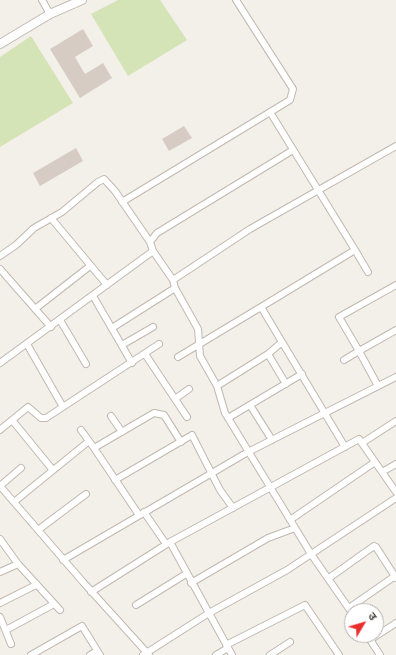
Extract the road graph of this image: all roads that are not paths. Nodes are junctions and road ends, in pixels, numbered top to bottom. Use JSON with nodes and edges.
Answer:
{"nodes":[{"id":1,"x":42,"y":0,"type":"edge"},
{"id":2,"x":82,"y":0,"type":"edge"},
{"id":3,"x":236,"y":0,"type":"edge"},
{"id":4,"x":50,"y":14,"type":"junction"},
{"id":5,"x":0,"y":44,"type":"edge"},
{"id":6,"x":270,"y":112,"type":"junction"},
{"id":7,"x":396,"y":147,"type":"edge"},
{"id":8,"x":293,"y":150,"type":"junction"},
{"id":9,"x":318,"y":190,"type":"junction"},
{"id":10,"x":122,"y":202,"type":"junction"},
{"id":11,"x":51,"y":218,"type":"junction"},
{"id":12,"x":150,"y":242,"type":"junction"},
{"id":13,"x":355,"y":250,"type":"junction"},
{"id":14,"x":154,"y":251,"type":"junction"},
{"id":15,"x":0,"y":256,"type":"edge"},
{"id":16,"x":90,"y":266,"type":"junction"},
{"id":17,"x":0,"y":269,"type":"edge"},
{"id":18,"x":368,"y":272,"type":"dead end"},
{"id":19,"x":173,"y":280,"type":"junction"},
{"id":20,"x":107,"y":285,"type":"junction"},
{"id":21,"x":396,"y":285,"type":"edge"},
{"id":22,"x":175,"y":288,"type":"junction"},
{"id":23,"x":93,"y":296,"type":"junction"},
{"id":24,"x":262,"y":307,"type":"junction"},
{"id":25,"x":36,"y":309,"type":"junction"},
{"id":26,"x":60,"y":320,"type":"junction"},
{"id":27,"x":51,"y":327,"type":"junction"},
{"id":28,"x":153,"y":327,"type":"dead end"},
{"id":29,"x":112,"y":328,"type":"junction"},
{"id":30,"x":396,"y":330,"type":"edge"},
{"id":31,"x":282,"y":342,"type":"junction"},
{"id":32,"x":199,"y":343,"type":"junction"},
{"id":33,"x":27,"y":344,"type":"junction"},
{"id":34,"x":159,"y":344,"type":"dead end"},
{"id":35,"x":122,"y":345,"type":"junction"},
{"id":36,"x":359,"y":351,"type":"junction"},
{"id":37,"x":144,"y":354,"type":"junction"},
{"id":38,"x":268,"y":354,"type":"junction"},
{"id":39,"x":178,"y":357,"type":"dead end"},
{"id":40,"x":344,"y":360,"type":"dead end"},
{"id":41,"x":132,"y":363,"type":"junction"},
{"id":42,"x":0,"y":364,"type":"edge"},
{"id":43,"x":86,"y":364,"type":"dead end"},
{"id":44,"x":302,"y":374,"type":"junction"},
{"id":45,"x":396,"y":377,"type":"edge"},
{"id":46,"x":286,"y":384,"type":"junction"},
{"id":47,"x":218,"y":386,"type":"junction"},
{"id":48,"x":378,"y":386,"type":"junction"},
{"id":49,"x":189,"y":389,"type":"dead end"},
{"id":50,"x":175,"y":398,"type":"junction"},
{"id":51,"x":250,"y":405,"type":"junction"},
{"id":52,"x":63,"y":407,"type":"junction"},
{"id":53,"x":326,"y":412,"type":"junction"},
{"id":54,"x":111,"y":416,"type":"dead end"},
{"id":55,"x":187,"y":416,"type":"dead end"},
{"id":56,"x":228,"y":418,"type":"junction"},
{"id":57,"x":12,"y":420,"type":"junction"},
{"id":58,"x":396,"y":421,"type":"edge"},
{"id":59,"x":0,"y":430,"type":"edge"},
{"id":60,"x":81,"y":430,"type":"dead end"},
{"id":61,"x":122,"y":432,"type":"junction"},
{"id":62,"x":272,"y":440,"type":"junction"},
{"id":63,"x":89,"y":441,"type":"junction"},
{"id":64,"x":181,"y":442,"type":"junction"},
{"id":65,"x":362,"y":443,"type":"junction"},
{"id":66,"x":345,"y":447,"type":"junction"},
{"id":67,"x":94,"y":448,"type":"junction"},
{"id":68,"x":248,"y":452,"type":"junction"},
{"id":69,"x":375,"y":462,"type":"junction"},
{"id":70,"x":396,"y":464,"type":"edge"},
{"id":71,"x":21,"y":468,"type":"dead end"},
{"id":72,"x":52,"y":469,"type":"junction"},
{"id":73,"x":212,"y":472,"type":"junction"},
{"id":74,"x":382,"y":472,"type":"junction"},
{"id":75,"x":115,"y":480,"type":"junction"},
{"id":76,"x":0,"y":486,"type":"edge"},
{"id":77,"x":270,"y":488,"type":"junction"},
{"id":78,"x":396,"y":492,"type":"edge"},
{"id":79,"x":86,"y":494,"type":"dead end"},
{"id":80,"x":396,"y":498,"type":"edge"},
{"id":81,"x":14,"y":502,"type":"junction"},
{"id":82,"x":233,"y":508,"type":"junction"},
{"id":83,"x":141,"y":514,"type":"junction"},
{"id":84,"x":290,"y":520,"type":"junction"},
{"id":85,"x":295,"y":528,"type":"junction"},
{"id":86,"x":38,"y":530,"type":"junction"},
{"id":87,"x":0,"y":539,"type":"edge"},
{"id":88,"x":168,"y":543,"type":"junction"},
{"id":89,"x":311,"y":554,"type":"junction"},
{"id":90,"x":63,"y":560,"type":"junction"},
{"id":91,"x":18,"y":564,"type":"junction"},
{"id":92,"x":0,"y":572,"type":"edge"},
{"id":93,"x":186,"y":574,"type":"junction"},
{"id":94,"x":396,"y":577,"type":"edge"},
{"id":95,"x":329,"y":578,"type":"junction"},
{"id":96,"x":191,"y":583,"type":"junction"},
{"id":97,"x":36,"y":585,"type":"junction"},
{"id":98,"x":91,"y":592,"type":"junction"},
{"id":99,"x":0,"y":603,"type":"edge"},
{"id":100,"x":345,"y":603,"type":"edge"},
{"id":101,"x":360,"y":603,"type":"edge"},
{"id":102,"x":54,"y":604,"type":"junction"},
{"id":103,"x":136,"y":605,"type":"dead end"},
{"id":104,"x":60,"y":610,"type":"dead end"},
{"id":105,"x":209,"y":613,"type":"junction"},
{"id":106,"x":0,"y":617,"type":"edge"},
{"id":107,"x":396,"y":623,"type":"edge"},
{"id":108,"x":384,"y":629,"type":"edge"},
{"id":109,"x":6,"y":630,"type":"junction"},
{"id":110,"x":290,"y":642,"type":"dead end"},
{"id":111,"x":372,"y":643,"type":"edge"},
{"id":112,"x":11,"y":644,"type":"dead end"},
{"id":113,"x":227,"y":647,"type":"junction"},
{"id":114,"x":99,"y":653,"type":"edge"},
{"id":115,"x":146,"y":654,"type":"edge"},
{"id":116,"x":31,"y":655,"type":"edge"},
{"id":117,"x":90,"y":655,"type":"edge"},
{"id":118,"x":216,"y":655,"type":"edge"},
{"id":119,"x":232,"y":655,"type":"edge"},
{"id":120,"x":270,"y":655,"type":"edge"},
{"id":121,"x":339,"y":655,"type":"edge"},
{"id":122,"x":380,"y":655,"type":"edge"}],
"edges":[{"from":1,"to":4,"type":"street"},
{"from":2,"to":4,"type":"street"},
{"from":3,"to":6,"type":"street"},
{"from":4,"to":5,"type":"street"},
{"from":6,"to":8,"type":"street"},
{"from":6,"to":10,"type":"street"},
{"from":7,"to":9,"type":"street"},
{"from":8,"to":9,"type":"street"},
{"from":8,"to":12,"type":"street"},
{"from":9,"to":13,"type":"street"},
{"from":9,"to":19,"type":"street"},
{"from":10,"to":11,"type":"street"},
{"from":10,"to":12,"type":"street"},
{"from":11,"to":15,"type":"street"},
{"from":11,"to":16,"type":"street"},
{"from":12,"to":14,"type":"street"},
{"from":13,"to":18,"type":"street"},
{"from":13,"to":24,"type":"street"},
{"from":14,"to":19,"type":"street"},
{"from":14,"to":20,"type":"street"},
{"from":16,"to":20,"type":"street"},
{"from":16,"to":25,"type":"street"},
{"from":17,"to":25,"type":"street"},
{"from":19,"to":22,"type":"street"},
{"from":20,"to":23,"type":"street"},
{"from":21,"to":36,"type":"street"},
{"from":22,"to":29,"type":"street"},
{"from":22,"to":32,"type":"street"},
{"from":23,"to":26,"type":"street"},
{"from":23,"to":29,"type":"street"},
{"from":24,"to":31,"type":"street"},
{"from":24,"to":32,"type":"street"},
{"from":25,"to":27,"type":"street"},
{"from":26,"to":27,"type":"street"},
{"from":26,"to":43,"type":"street"},
{"from":27,"to":33,"type":"street"},
{"from":28,"to":35,"type":"street"},
{"from":29,"to":35,"type":"street"},
{"from":30,"to":36,"type":"street"},
{"from":31,"to":38,"type":"street"},
{"from":31,"to":44,"type":"street"},
{"from":32,"to":39,"type":"street"},
{"from":32,"to":47,"type":"street"},
{"from":33,"to":42,"type":"street"},
{"from":33,"to":52,"type":"street"},
{"from":34,"to":37,"type":"street"},
{"from":35,"to":41,"type":"street"},
{"from":36,"to":40,"type":"street"},
{"from":36,"to":48,"type":"street"},
{"from":37,"to":41,"type":"street"},
{"from":37,"to":50,"type":"street"},
{"from":38,"to":46,"type":"street"},
{"from":38,"to":47,"type":"street"},
{"from":41,"to":52,"type":"street"},
{"from":44,"to":46,"type":"street"},
{"from":44,"to":53,"type":"street"},
{"from":45,"to":48,"type":"street"},
{"from":46,"to":51,"type":"street"},
{"from":47,"to":56,"type":"street"},
{"from":48,"to":53,"type":"street"},
{"from":49,"to":50,"type":"street"},
{"from":50,"to":55,"type":"street"},
{"from":51,"to":56,"type":"street"},
{"from":51,"to":62,"type":"street"},
{"from":52,"to":57,"type":"street"},
{"from":53,"to":62,"type":"street"},
{"from":53,"to":66,"type":"street"},
{"from":54,"to":61,"type":"street"},
{"from":56,"to":68,"type":"street"},
{"from":57,"to":59,"type":"street"},
{"from":57,"to":72,"type":"street"},
{"from":58,"to":65,"type":"street"},
{"from":60,"to":63,"type":"street"},
{"from":61,"to":64,"type":"street"},
{"from":61,"to":67,"type":"street"},
{"from":62,"to":68,"type":"street"},
{"from":63,"to":67,"type":"street"},
{"from":63,"to":72,"type":"street"},
{"from":64,"to":73,"type":"street"},
{"from":64,"to":75,"type":"street"},
{"from":65,"to":66,"type":"street"},
{"from":65,"to":69,"type":"street"},
{"from":66,"to":77,"type":"street"},
{"from":67,"to":75,"type":"street"},
{"from":68,"to":73,"type":"street"},
{"from":68,"to":77,"type":"street"},
{"from":69,"to":74,"type":"street"},
{"from":69,"to":84,"type":"street"},
{"from":70,"to":74,"type":"street"},
{"from":71,"to":76,"type":"street"},
{"from":72,"to":81,"type":"street"},
{"from":73,"to":82,"type":"street"},
{"from":73,"to":83,"type":"street"},
{"from":74,"to":78,"type":"street"},
{"from":75,"to":83,"type":"street"},
{"from":76,"to":81,"type":"street"},
{"from":77,"to":82,"type":"street"},
{"from":77,"to":84,"type":"street"},
{"from":79,"to":86,"type":"street"},
{"from":80,"to":89,"type":"street"},
{"from":81,"to":86,"type":"street"},
{"from":82,"to":88,"type":"street"},
{"from":83,"to":88,"type":"street"},
{"from":83,"to":90,"type":"street"},
{"from":84,"to":85,"type":"street"},
{"from":85,"to":89,"type":"street"},
{"from":85,"to":96,"type":"street"},
{"from":86,"to":90,"type":"street"},
{"from":87,"to":91,"type":"street"},
{"from":88,"to":93,"type":"street"},
{"from":88,"to":98,"type":"street"},
{"from":89,"to":95,"type":"street"},
{"from":89,"to":105,"type":"street"},
{"from":90,"to":98,"type":"street"},
{"from":91,"to":92,"type":"street"},
{"from":91,"to":97,"type":"street"},
{"from":93,"to":96,"type":"street"},
{"from":93,"to":103,"type":"street"},
{"from":94,"to":95,"type":"street"},
{"from":94,"to":101,"type":"street"},
{"from":95,"to":100,"type":"street"},
{"from":96,"to":105,"type":"street"},
{"from":97,"to":99,"type":"street"},
{"from":97,"to":102,"type":"street"},
{"from":98,"to":115,"type":"street"},
{"from":102,"to":104,"type":"street"},
{"from":102,"to":109,"type":"street"},
{"from":105,"to":113,"type":"street"},
{"from":105,"to":115,"type":"street"},
{"from":106,"to":109,"type":"street"},
{"from":107,"to":108,"type":"street"},
{"from":109,"to":112,"type":"street"},
{"from":110,"to":120,"type":"street"},
{"from":111,"to":122,"type":"street"},
{"from":113,"to":118,"type":"street"},
{"from":113,"to":119,"type":"street"},
{"from":113,"to":121,"type":"street"},
{"from":114,"to":116,"type":"street"},
{"from":114,"to":117,"type":"street"}]}
